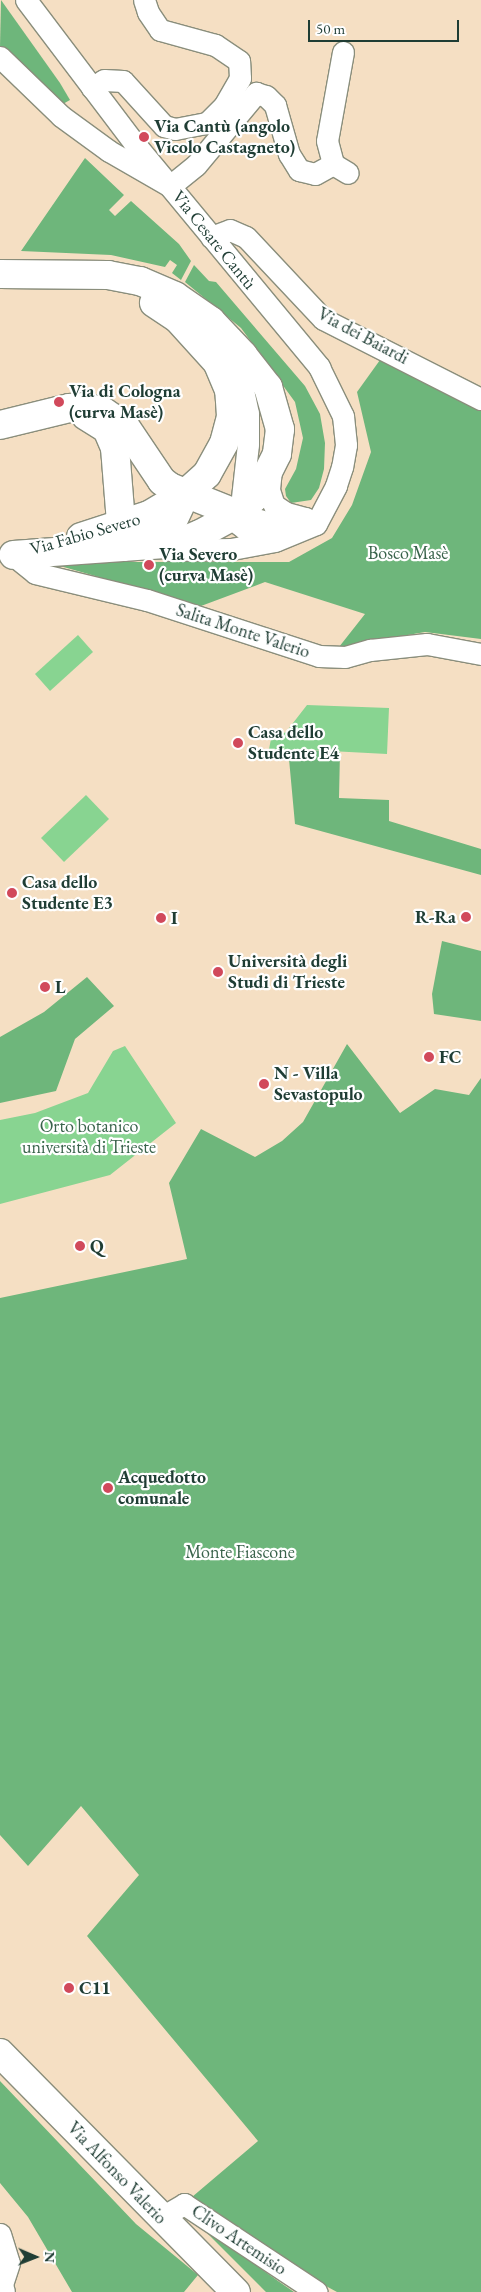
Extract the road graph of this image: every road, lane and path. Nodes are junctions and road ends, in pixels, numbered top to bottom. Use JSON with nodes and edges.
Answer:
{"nodes":[{"id":1,"x":26,"y":0,"type":"edge"},
{"id":2,"x":144,"y":0,"type":"edge"},
{"id":3,"x":343,"y":52,"type":"dead end"},
{"id":4,"x":0,"y":57,"type":"edge"},
{"id":5,"x":92,"y":88,"type":"junction"},
{"id":6,"x":170,"y":186,"type":"junction"},
{"id":7,"x":211,"y":237,"type":"junction"},
{"id":8,"x":0,"y":274,"type":"edge"},
{"id":9,"x":30,"y":274,"type":"junction"},
{"id":10,"x":178,"y":319,"type":"junction"},
{"id":11,"x":481,"y":399,"type":"edge"},
{"id":12,"x":69,"y":408,"type":"junction"},
{"id":13,"x":0,"y":425,"type":"edge"},
{"id":14,"x":271,"y":470,"type":"junction"},
{"id":15,"x":186,"y":493,"type":"junction"},
{"id":16,"x":329,"y":500,"type":"junction"},
{"id":17,"x":237,"y":514,"type":"junction"},
{"id":18,"x":305,"y":518,"type":"junction"},
{"id":19,"x":121,"y":537,"type":"junction"},
{"id":20,"x":275,"y":541,"type":"junction"},
{"id":21,"x":6,"y":556,"type":"edge"},
{"id":22,"x":481,"y":654,"type":"edge"},
{"id":23,"x":0,"y":2053,"type":"edge"},
{"id":24,"x":160,"y":2218,"type":"junction"},
{"id":25,"x":0,"y":2234,"type":"edge"},
{"id":26,"x":2,"y":2289,"type":"edge"},
{"id":27,"x":236,"y":2292,"type":"edge"},
{"id":28,"x":317,"y":2292,"type":"edge"}],
"edges":[{"from":1,"to":5,"type":"street","name":"Via Cesare Cantù"},
{"from":2,"to":5,"type":"street"},
{"from":3,"to":6,"type":"street"},
{"from":4,"to":6,"type":"street"},
{"from":5,"to":6,"type":"street","name":"Via Cesare Cantù"},
{"from":6,"to":7,"type":"street","name":"Via Cesare Cantù"},
{"from":7,"to":11,"type":"street","name":"Via dei Baiardi"},
{"from":7,"to":16,"type":"street","name":"Via Cesare Cantù"},
{"from":8,"to":9,"type":"main road","name":"Via Fabio Severo"},
{"from":9,"to":10,"type":"main road","name":"Via Fabio Severo"},
{"from":9,"to":14,"type":"main road","name":"Via Fabio Severo"},
{"from":10,"to":15,"type":"main road","name":"Via Fabio Severo"},
{"from":10,"to":17,"type":"street","name":"Via Fabio Severo"},
{"from":12,"to":13,"type":"main road"},
{"from":12,"to":15,"type":"main road"},
{"from":12,"to":19,"type":"main road"},
{"from":14,"to":17,"type":"main road","name":"Via Fabio Severo"},
{"from":14,"to":18,"type":"street"},
{"from":15,"to":17,"type":"main road"},
{"from":15,"to":19,"type":"main road","name":"Via Fabio Severo"},
{"from":16,"to":18,"type":"street"},
{"from":16,"to":20,"type":"street","name":"Via Cesare Cantù"},
{"from":17,"to":18,"type":"street"},
{"from":17,"to":19,"type":"main road","name":"Via Fabio Severo"},
{"from":17,"to":20,"type":"street"},
{"from":19,"to":20,"type":"street","name":"Via Cesare Cantù"},
{"from":19,"to":21,"type":"main road","name":"Via Fabio Severo"},
{"from":21,"to":22,"type":"street","name":"Salita Monte Valerio"},
{"from":23,"to":24,"type":"main road","name":"Via Alfonso Valerio"},
{"from":24,"to":27,"type":"main road","name":"Via Alfonso Valerio"},
{"from":24,"to":28,"type":"street","name":"Clivo Artemisio"},
{"from":25,"to":26,"type":"street"}]}
